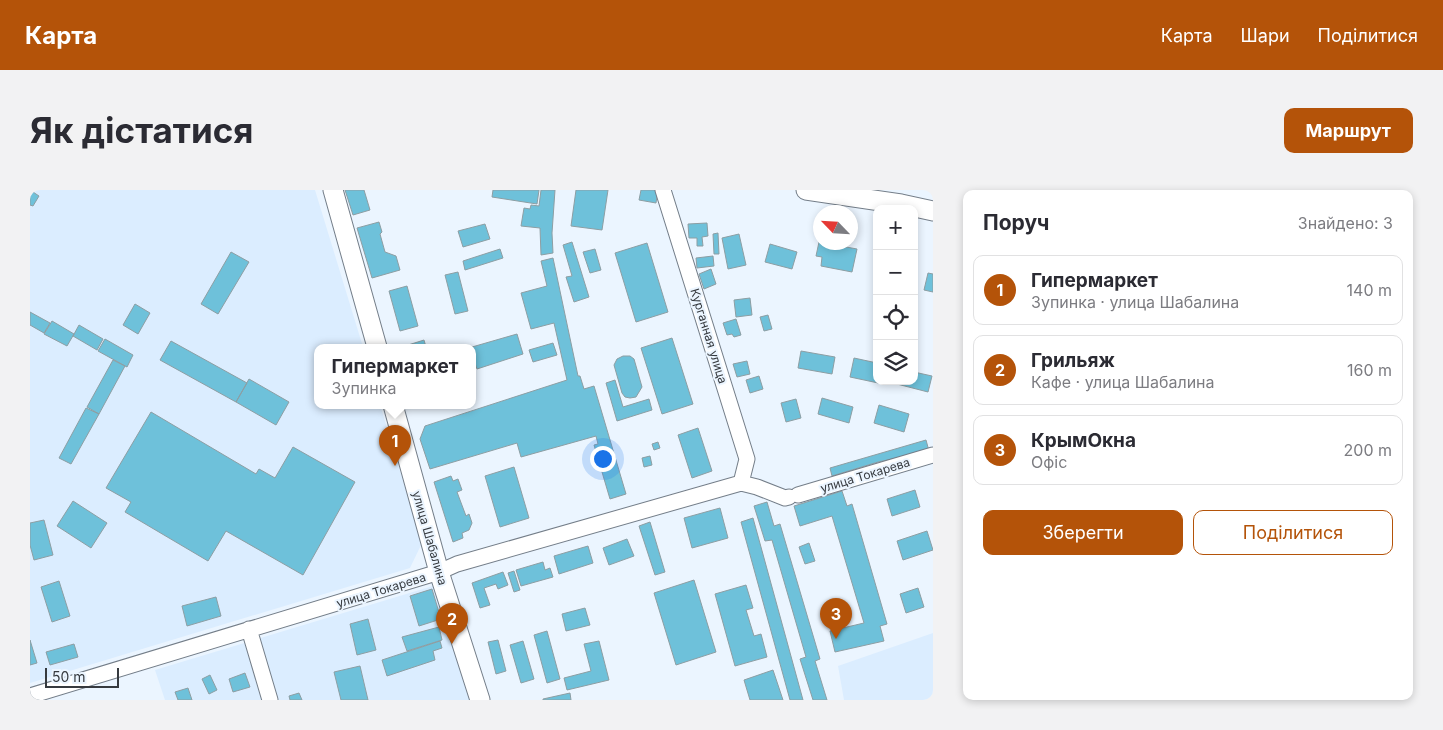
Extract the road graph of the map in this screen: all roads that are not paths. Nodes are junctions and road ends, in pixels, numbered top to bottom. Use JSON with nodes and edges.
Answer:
{"nodes":[{"id":1,"x":333,"y":190,"type":"edge"},
{"id":2,"x":664,"y":190,"type":"edge"},
{"id":3,"x":806,"y":190,"type":"edge"},
{"id":4,"x":933,"y":211,"type":"edge"},
{"id":5,"x":376,"y":344,"type":"edge"},
{"id":6,"x":394,"y":409,"type":"edge"},
{"id":7,"x":933,"y":455,"type":"edge"},
{"id":8,"x":740,"y":482,"type":"junction"},
{"id":9,"x":439,"y":572,"type":"junction"},
{"id":10,"x":249,"y":629,"type":"junction"},
{"id":11,"x":30,"y":696,"type":"edge"},
{"id":12,"x":270,"y":700,"type":"edge"},
{"id":13,"x":480,"y":700,"type":"edge"}],
"edges":[{"from":1,"to":5,"type":"main road"},
{"from":2,"to":8,"type":"street","name":"Курганная улица"},
{"from":3,"to":4,"type":"main road"},
{"from":6,"to":9,"type":"main road","name":"улица Шабалина"},
{"from":7,"to":8,"type":"street","name":"улица Токарева"},
{"from":8,"to":9,"type":"street","name":"улица Токарева"},
{"from":9,"to":10,"type":"street","name":"улица Токарева"},
{"from":9,"to":13,"type":"main road","name":"улица Шабалина"},
{"from":10,"to":11,"type":"street","name":"улица Токарева"},
{"from":10,"to":12,"type":"street"}]}
